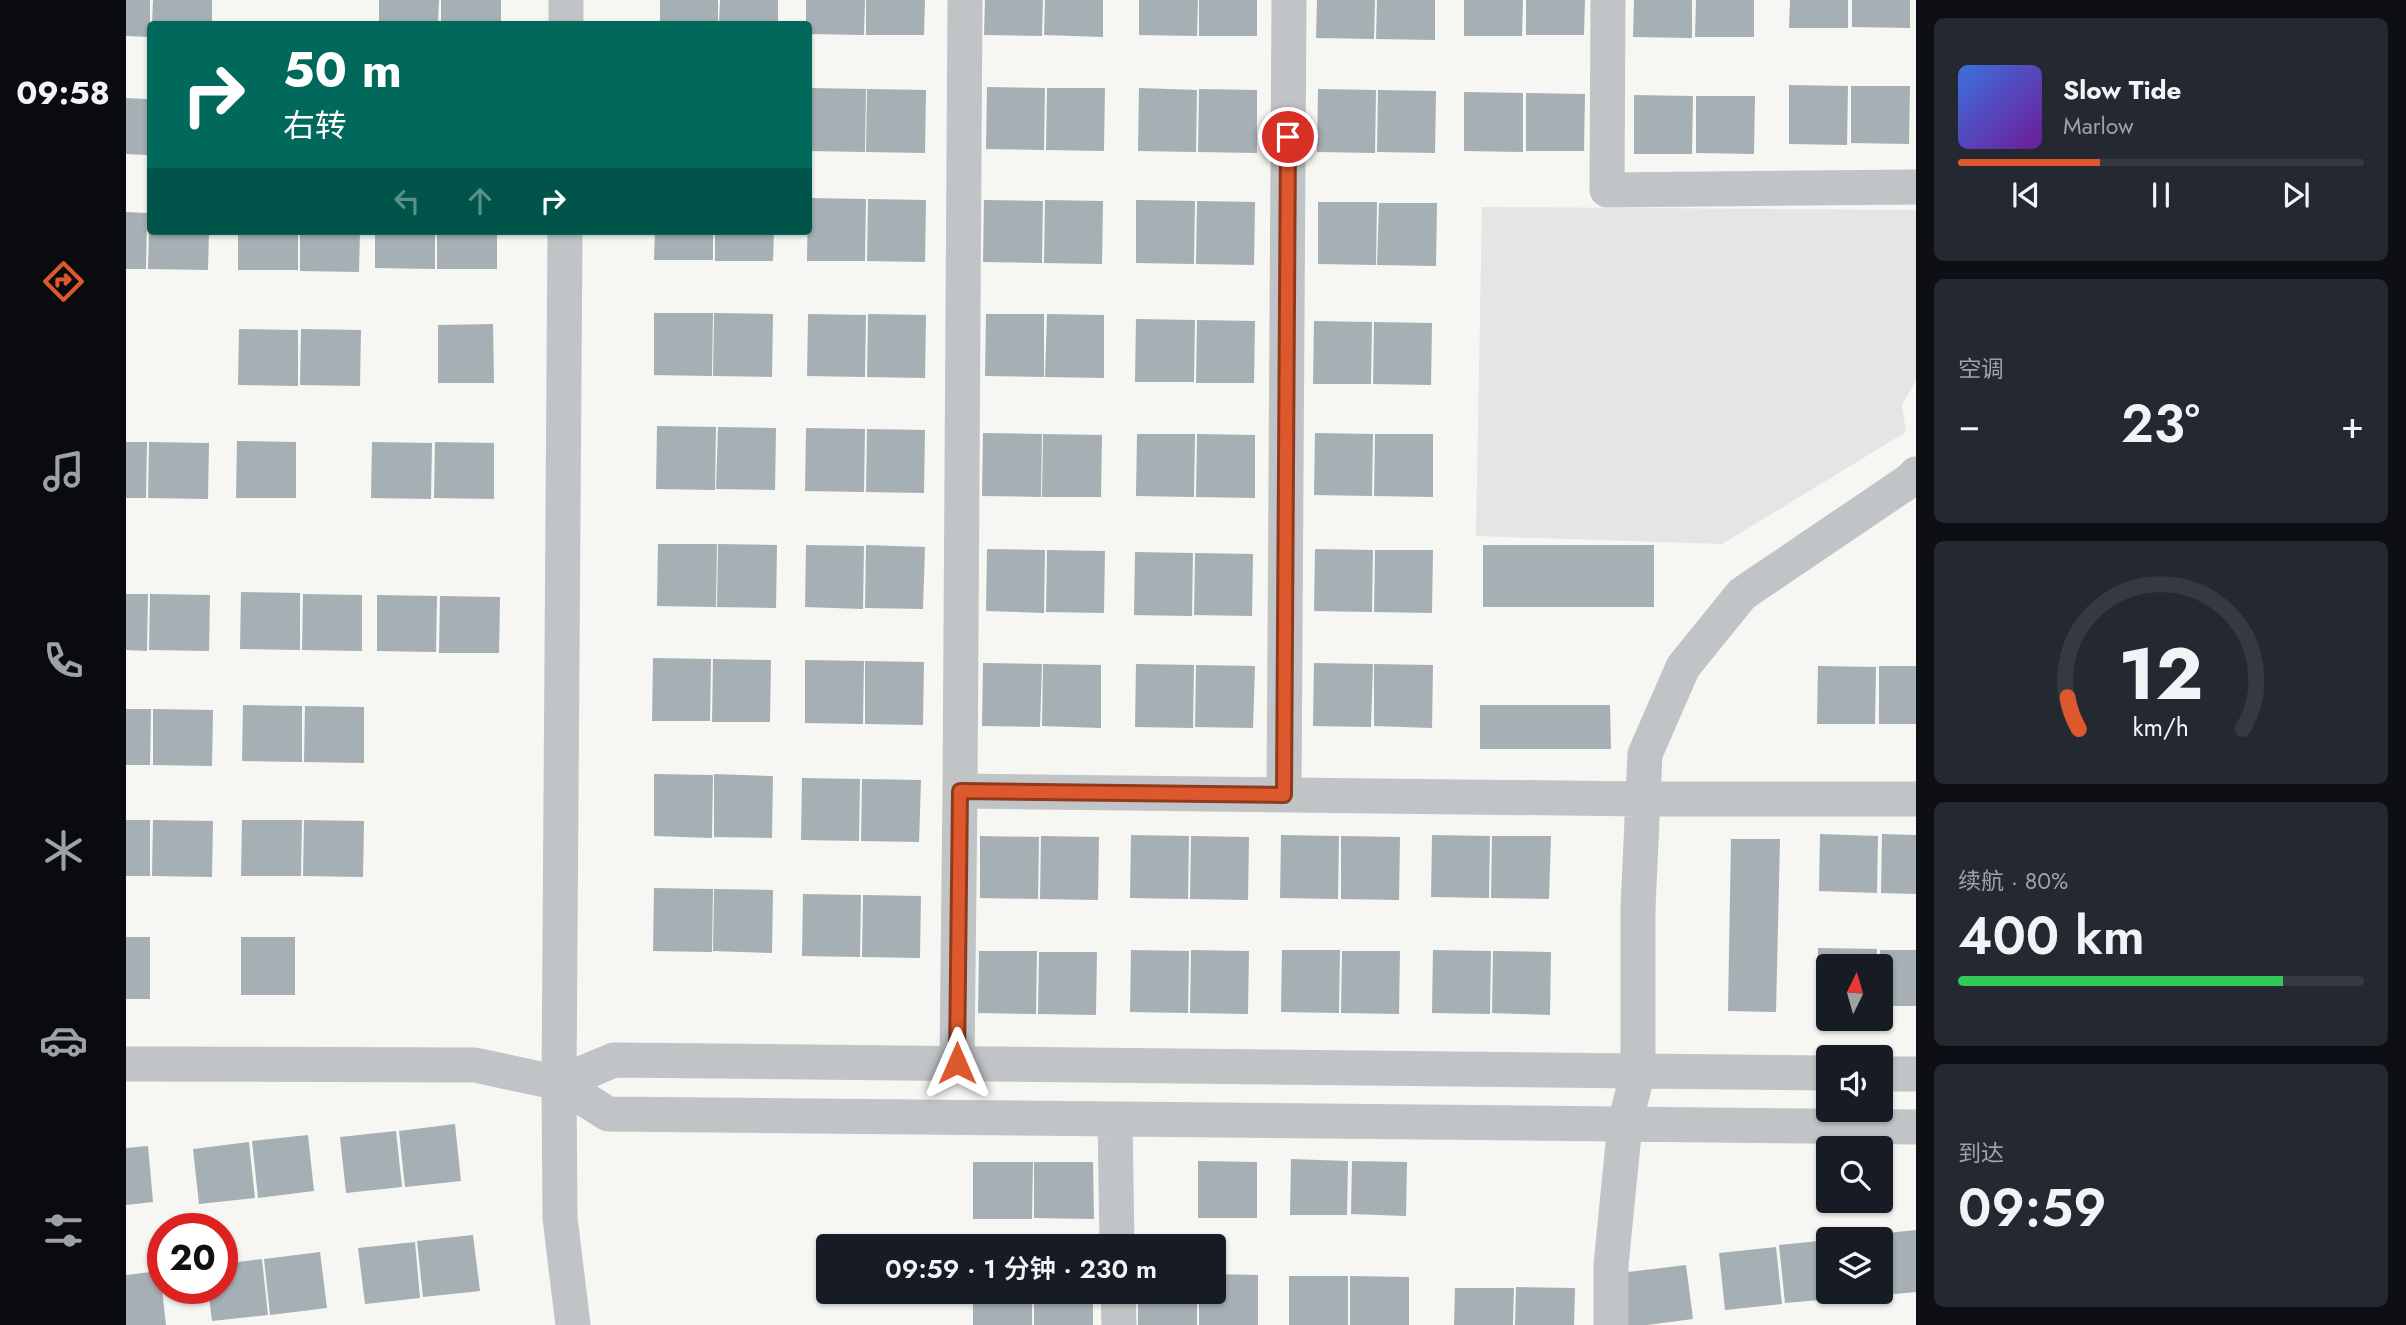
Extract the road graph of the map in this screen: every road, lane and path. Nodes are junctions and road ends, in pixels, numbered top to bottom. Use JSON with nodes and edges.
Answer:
{"nodes":[{"id":1,"x":566,"y":0,"type":"edge"},
{"id":2,"x":965,"y":0,"type":"edge"},
{"id":3,"x":1289,"y":0,"type":"edge"},
{"id":4,"x":1608,"y":0,"type":"edge"},
{"id":5,"x":566,"y":21,"type":"edge"},
{"id":6,"x":1916,"y":187,"type":"edge"},
{"id":7,"x":565,"y":235,"type":"edge"},
{"id":8,"x":1916,"y":474,"type":"edge"},
{"id":9,"x":960,"y":791,"type":"junction"},
{"id":10,"x":1284,"y":795,"type":"junction"},
{"id":11,"x":1643,"y":799,"type":"junction"},
{"id":12,"x":1916,"y":799,"type":"edge"},
{"id":13,"x":957,"y":1063,"type":"junction"},
{"id":14,"x":126,"y":1064,"type":"edge"},
{"id":15,"x":1638,"y":1071,"type":"junction"},
{"id":16,"x":1816,"y":1073,"type":"edge"},
{"id":17,"x":1893,"y":1074,"type":"edge"},
{"id":18,"x":1916,"y":1074,"type":"edge"},
{"id":19,"x":559,"y":1083,"type":"junction"},
{"id":20,"x":1115,"y":1119,"type":"junction"},
{"id":21,"x":1625,"y":1124,"type":"junction"},
{"id":22,"x":1916,"y":1127,"type":"edge"},
{"id":23,"x":1117,"y":1234,"type":"edge"},
{"id":24,"x":1118,"y":1304,"type":"edge"},
{"id":25,"x":563,"y":1324,"type":"edge"},
{"id":26,"x":1119,"y":1325,"type":"edge"},
{"id":27,"x":1611,"y":1325,"type":"edge"}],
"edges":[{"from":1,"to":5,"type":"street"},
{"from":2,"to":9,"type":"street"},
{"from":3,"to":10,"type":"street"},
{"from":4,"to":6,"type":"street"},
{"from":7,"to":19,"type":"street"},
{"from":8,"to":11,"type":"street"},
{"from":9,"to":10,"type":"street"},
{"from":9,"to":13,"type":"street"},
{"from":10,"to":11,"type":"street"},
{"from":11,"to":12,"type":"street"},
{"from":11,"to":15,"type":"street"},
{"from":13,"to":15,"type":"street"},
{"from":13,"to":19,"type":"street"},
{"from":14,"to":19,"type":"street"},
{"from":15,"to":16,"type":"street"},
{"from":15,"to":21,"type":"street"},
{"from":17,"to":18,"type":"street"},
{"from":19,"to":20,"type":"street"},
{"from":19,"to":25,"type":"street"},
{"from":20,"to":21,"type":"street"},
{"from":20,"to":23,"type":"street"},
{"from":21,"to":22,"type":"street"},
{"from":21,"to":27,"type":"street"},
{"from":24,"to":26,"type":"street"}]}
